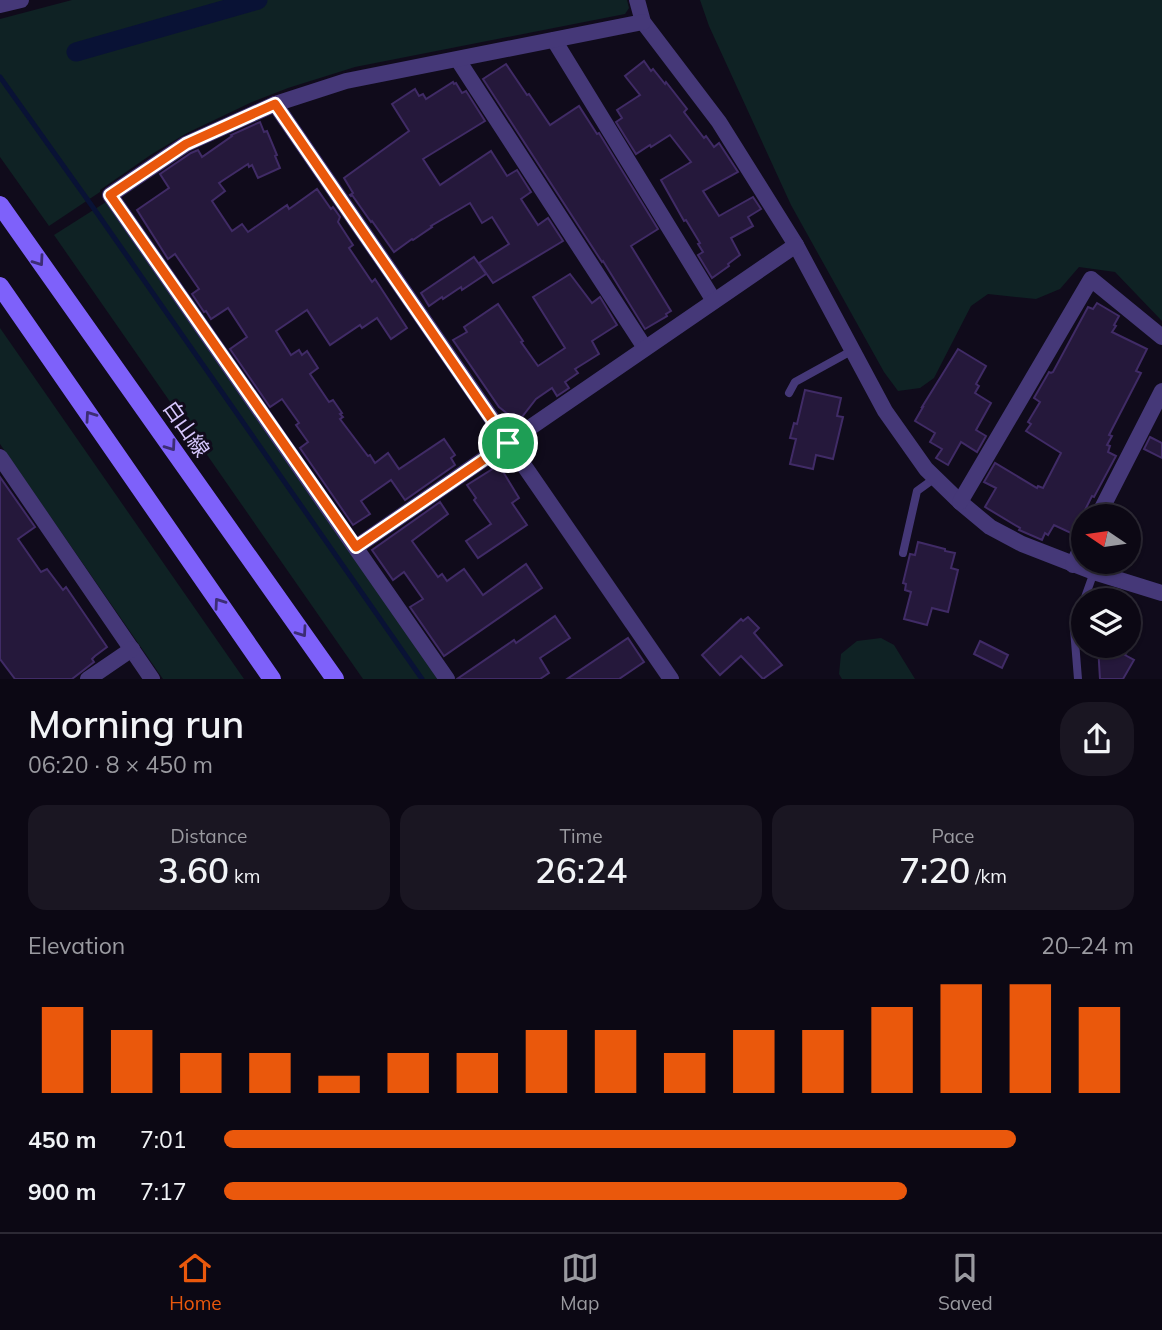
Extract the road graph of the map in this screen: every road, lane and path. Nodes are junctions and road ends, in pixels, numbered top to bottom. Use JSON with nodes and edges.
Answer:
{"nodes":[{"id":1,"x":22,"y":0,"type":"edge"},
{"id":2,"x":637,"y":0,"type":"edge"},
{"id":3,"x":0,"y":5,"type":"edge"},
{"id":4,"x":643,"y":22,"type":"junction"},
{"id":5,"x":554,"y":40,"type":"junction"},
{"id":6,"x":457,"y":60,"type":"junction"},
{"id":7,"x":275,"y":104,"type":"junction"},
{"id":8,"x":0,"y":205,"type":"edge"},
{"id":9,"x":796,"y":245,"type":"junction"},
{"id":10,"x":0,"y":286,"type":"edge"},
{"id":11,"x":714,"y":301,"type":"junction"},
{"id":12,"x":1162,"y":337,"type":"edge"},
{"id":13,"x":645,"y":348,"type":"junction"},
{"id":14,"x":853,"y":350,"type":"junction"},
{"id":15,"x":1162,"y":391,"type":"edge"},
{"id":16,"x":789,"y":393,"type":"dead end"},
{"id":17,"x":508,"y":443,"type":"junction"},
{"id":18,"x":0,"y":457,"type":"edge"},
{"id":19,"x":935,"y":478,"type":"junction"},
{"id":20,"x":960,"y":502,"type":"junction"},
{"id":21,"x":1104,"y":504,"type":"edge"},
{"id":22,"x":356,"y":547,"type":"junction"},
{"id":23,"x":903,"y":553,"type":"dead end"},
{"id":24,"x":1071,"y":564,"type":"edge"},
{"id":25,"x":1100,"y":574,"type":"edge"},
{"id":26,"x":1162,"y":593,"type":"edge"},
{"id":27,"x":132,"y":649,"type":"junction"},
{"id":28,"x":1076,"y":658,"type":"edge"},
{"id":29,"x":88,"y":679,"type":"edge"},
{"id":30,"x":152,"y":679,"type":"edge"},
{"id":31,"x":272,"y":679,"type":"edge"},
{"id":32,"x":335,"y":679,"type":"edge"},
{"id":33,"x":447,"y":679,"type":"edge"},
{"id":34,"x":671,"y":679,"type":"edge"},
{"id":35,"x":1078,"y":679,"type":"edge"}],
"edges":[{"from":1,"to":3,"type":"street"},
{"from":2,"to":4,"type":"street"},
{"from":4,"to":5,"type":"street"},
{"from":4,"to":9,"type":"street"},
{"from":5,"to":6,"type":"street"},
{"from":5,"to":11,"type":"street"},
{"from":6,"to":7,"type":"street"},
{"from":6,"to":13,"type":"street"},
{"from":7,"to":17,"type":"street"},
{"from":7,"to":22,"type":"street"},
{"from":8,"to":32,"type":"street","name":"白山線","one_way":true},
{"from":9,"to":11,"type":"street"},
{"from":9,"to":14,"type":"street"},
{"from":31,"to":10,"type":"street","one_way":true},
{"from":11,"to":13,"type":"street"},
{"from":12,"to":20,"type":"street"},
{"from":13,"to":17,"type":"street"},
{"from":14,"to":16,"type":"lane"},
{"from":14,"to":19,"type":"street"},
{"from":15,"to":21,"type":"street"},
{"from":17,"to":22,"type":"street"},
{"from":17,"to":34,"type":"street"},
{"from":18,"to":27,"type":"street"},
{"from":19,"to":20,"type":"street"},
{"from":19,"to":23,"type":"lane"},
{"from":20,"to":24,"type":"street"},
{"from":22,"to":33,"type":"street"},
{"from":25,"to":26,"type":"street"},
{"from":27,"to":29,"type":"street"},
{"from":27,"to":30,"type":"street"},
{"from":28,"to":35,"type":"lane"}]}
